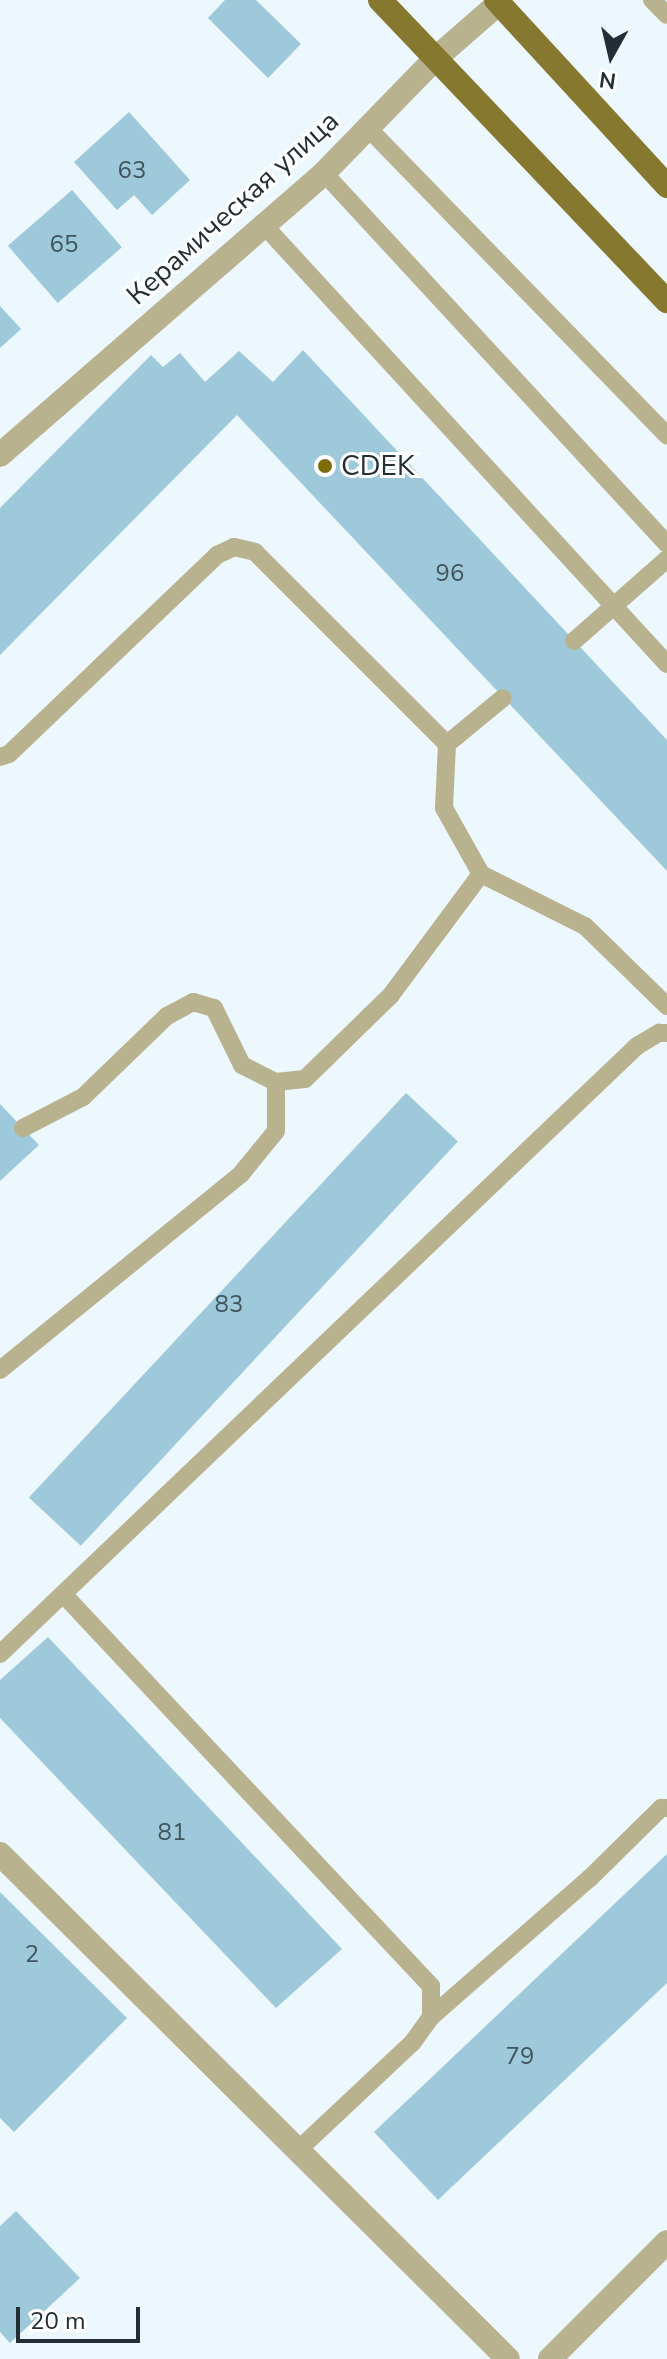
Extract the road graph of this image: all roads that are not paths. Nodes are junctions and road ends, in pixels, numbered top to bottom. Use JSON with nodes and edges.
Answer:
{"nodes":[{"id":1,"x":380,"y":0,"type":"edge"},
{"id":2,"x":652,"y":0,"type":"edge"},
{"id":3,"x":499,"y":1,"type":"edge"},
{"id":4,"x":667,"y":15,"type":"edge"},
{"id":5,"x":436,"y":58,"type":"junction"},
{"id":6,"x":368,"y":128,"type":"junction"},
{"id":7,"x":324,"y":173,"type":"junction"},
{"id":8,"x":667,"y":186,"type":"edge"},
{"id":9,"x":262,"y":223,"type":"junction"},
{"id":10,"x":667,"y":301,"type":"edge"},
{"id":11,"x":667,"y":435,"type":"edge"},
{"id":12,"x":0,"y":455,"type":"edge"},
{"id":13,"x":667,"y":544,"type":"edge"},
{"id":14,"x":667,"y":559,"type":"edge"},
{"id":15,"x":615,"y":605,"type":"junction"},
{"id":16,"x":574,"y":641,"type":"dead end"},
{"id":17,"x":667,"y":664,"type":"edge"},
{"id":18,"x":503,"y":698,"type":"dead end"},
{"id":19,"x":447,"y":744,"type":"junction"},
{"id":20,"x":0,"y":757,"type":"edge"},
{"id":21,"x":481,"y":874,"type":"junction"},
{"id":22,"x":667,"y":1006,"type":"edge"},
{"id":23,"x":667,"y":1033,"type":"edge"},
{"id":24,"x":276,"y":1082,"type":"junction"},
{"id":25,"x":23,"y":1128,"type":"dead end"},
{"id":26,"x":0,"y":1370,"type":"edge"},
{"id":27,"x":63,"y":1594,"type":"junction"},
{"id":28,"x":0,"y":1654,"type":"edge"},
{"id":29,"x":667,"y":1808,"type":"edge"},
{"id":30,"x":0,"y":1854,"type":"edge"},
{"id":31,"x":431,"y":2017,"type":"junction"},
{"id":32,"x":299,"y":2149,"type":"junction"},
{"id":33,"x":667,"y":2242,"type":"edge"},
{"id":34,"x":508,"y":2359,"type":"edge"},
{"id":35,"x":550,"y":2359,"type":"edge"}],
"edges":[{"from":1,"to":5,"type":"main road"},
{"from":2,"to":4,"type":"lane"},
{"from":3,"to":5,"type":"street","name":"Керамическая улица"},
{"from":3,"to":8,"type":"main road"},
{"from":5,"to":6,"type":"street","name":"Керамическая улица"},
{"from":5,"to":10,"type":"main road"},
{"from":6,"to":7,"type":"street","name":"Керамическая улица"},
{"from":6,"to":11,"type":"lane"},
{"from":7,"to":9,"type":"street","name":"Керамическая улица"},
{"from":7,"to":13,"type":"lane"},
{"from":9,"to":12,"type":"street","name":"Керамическая улица"},
{"from":9,"to":15,"type":"lane"},
{"from":14,"to":15,"type":"lane"},
{"from":15,"to":16,"type":"lane"},
{"from":15,"to":17,"type":"lane"},
{"from":18,"to":19,"type":"lane"},
{"from":19,"to":20,"type":"lane"},
{"from":19,"to":21,"type":"lane"},
{"from":21,"to":22,"type":"lane"},
{"from":21,"to":24,"type":"lane"},
{"from":23,"to":27,"type":"lane"},
{"from":24,"to":25,"type":"lane"},
{"from":24,"to":26,"type":"lane"},
{"from":27,"to":28,"type":"lane"},
{"from":27,"to":31,"type":"lane"},
{"from":29,"to":31,"type":"lane"},
{"from":30,"to":32,"type":"street"},
{"from":31,"to":32,"type":"lane"},
{"from":32,"to":34,"type":"street"},
{"from":33,"to":35,"type":"street"}]}
